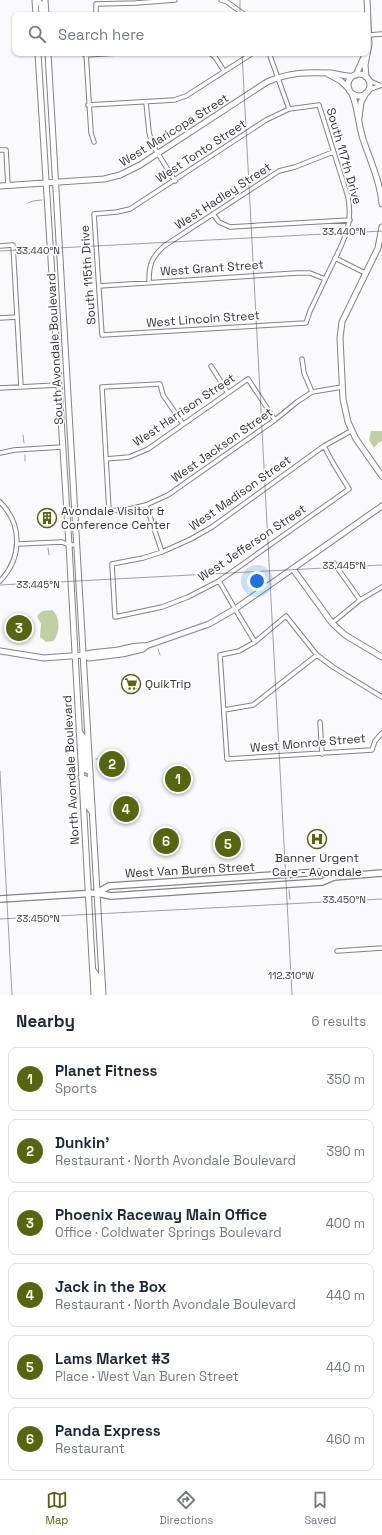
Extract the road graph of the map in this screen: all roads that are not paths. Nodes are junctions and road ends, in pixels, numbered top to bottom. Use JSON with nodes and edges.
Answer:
{"nodes":[{"id":1,"x":36,"y":0,"type":"edge"},
{"id":2,"x":45,"y":0,"type":"edge"},
{"id":3,"x":175,"y":0,"type":"edge"},
{"id":4,"x":221,"y":0,"type":"edge"},
{"id":5,"x":367,"y":0,"type":"edge"},
{"id":6,"x":36,"y":12,"type":"edge"},
{"id":7,"x":42,"y":12,"type":"edge"},
{"id":8,"x":46,"y":12,"type":"edge"},
{"id":9,"x":96,"y":12,"type":"edge"},
{"id":10,"x":241,"y":12,"type":"edge"},
{"id":11,"x":368,"y":12,"type":"edge"},
{"id":12,"x":382,"y":34,"type":"edge"},
{"id":13,"x":370,"y":35,"type":"edge"},
{"id":14,"x":38,"y":56,"type":"edge"},
{"id":15,"x":48,"y":56,"type":"edge"},
{"id":16,"x":86,"y":56,"type":"edge"},
{"id":17,"x":214,"y":56,"type":"edge"},
{"id":18,"x":248,"y":56,"type":"edge"},
{"id":19,"x":270,"y":56,"type":"edge"},
{"id":20,"x":365,"y":56,"type":"edge"},
{"id":21,"x":366,"y":56,"type":"edge"},
{"id":22,"x":224,"y":71,"type":"junction"},
{"id":23,"x":327,"y":74,"type":"junction"},
{"id":24,"x":355,"y":76,"type":"junction"},
{"id":25,"x":278,"y":78,"type":"junction"},
{"id":26,"x":367,"y":79,"type":"junction"},
{"id":27,"x":381,"y":86,"type":"edge"},
{"id":28,"x":351,"y":92,"type":"junction"},
{"id":29,"x":367,"y":92,"type":"junction"},
{"id":30,"x":146,"y":102,"type":"junction"},
{"id":31,"x":88,"y":105,"type":"junction"},
{"id":32,"x":319,"y":105,"type":"joint"},
{"id":33,"x":289,"y":109,"type":"junction"},
{"id":34,"x":359,"y":121,"type":"junction"},
{"id":35,"x":94,"y":142,"type":"dead end"},
{"id":36,"x":0,"y":150,"type":"edge"},
{"id":37,"x":333,"y":152,"type":"junction"},
{"id":38,"x":156,"y":153,"type":"junction"},
{"id":39,"x":175,"y":181,"type":"junction"},
{"id":40,"x":46,"y":183,"type":"junction"},
{"id":41,"x":55,"y":183,"type":"junction"},
{"id":42,"x":0,"y":186,"type":"edge"},
{"id":43,"x":8,"y":186,"type":"junction"},
{"id":44,"x":382,"y":204,"type":"edge"},
{"id":45,"x":94,"y":214,"type":"joint"},
{"id":46,"x":213,"y":214,"type":"junction"},
{"id":47,"x":350,"y":220,"type":"junction"},
{"id":48,"x":382,"y":227,"type":"edge"},
{"id":49,"x":0,"y":246,"type":"edge"},
{"id":50,"x":335,"y":258,"type":"junction"},
{"id":51,"x":365,"y":273,"type":"junction"},
{"id":52,"x":325,"y":279,"type":"junction"},
{"id":53,"x":149,"y":282,"type":"junction"},
{"id":54,"x":99,"y":286,"type":"junction"},
{"id":55,"x":17,"y":317,"type":"junction"},
{"id":56,"x":0,"y":318,"type":"edge"},
{"id":57,"x":306,"y":323,"type":"joint"},
{"id":58,"x":102,"y":336,"type":"joint"},
{"id":59,"x":302,"y":360,"type":"dead end"},
{"id":60,"x":211,"y":366,"type":"dead end"},
{"id":61,"x":58,"y":384,"type":"junction"},
{"id":62,"x":21,"y":387,"type":"junction"},
{"id":63,"x":342,"y":387,"type":"junction"},
{"id":64,"x":0,"y":388,"type":"edge"},
{"id":65,"x":228,"y":392,"type":"junction"},
{"id":66,"x":312,"y":392,"type":"junction"},
{"id":67,"x":276,"y":420,"type":"junction"},
{"id":68,"x":183,"y":424,"type":"junction"},
{"id":69,"x":351,"y":431,"type":"junction"},
{"id":70,"x":324,"y":446,"type":"junction"},
{"id":71,"x":62,"y":447,"type":"junction"},
{"id":72,"x":71,"y":447,"type":"junction"},
{"id":73,"x":0,"y":453,"type":"edge"},
{"id":74,"x":106,"y":459,"type":"junction"},
{"id":75,"x":382,"y":476,"type":"edge"},
{"id":76,"x":0,"y":502,"type":"edge"},
{"id":77,"x":146,"y":505,"type":"junction"},
{"id":78,"x":382,"y":506,"type":"edge"},
{"id":79,"x":18,"y":544,"type":"junction"},
{"id":80,"x":68,"y":545,"type":"junction"},
{"id":81,"x":77,"y":545,"type":"junction"},
{"id":82,"x":162,"y":552,"type":"junction"},
{"id":83,"x":334,"y":563,"type":"dead end"},
{"id":84,"x":293,"y":569,"type":"junction"},
{"id":85,"x":78,"y":572,"type":"joint"},
{"id":86,"x":0,"y":581,"type":"edge"},
{"id":87,"x":219,"y":581,"type":"junction"},
{"id":88,"x":382,"y":587,"type":"edge"},
{"id":89,"x":360,"y":600,"type":"junction"},
{"id":90,"x":235,"y":610,"type":"junction"},
{"id":91,"x":115,"y":617,"type":"joint"},
{"id":92,"x":332,"y":623,"type":"junction"},
{"id":93,"x":255,"y":642,"type":"junction"},
{"id":94,"x":0,"y":651,"type":"edge"},
{"id":95,"x":83,"y":655,"type":"junction"},
{"id":96,"x":317,"y":655,"type":"junction"},
{"id":97,"x":74,"y":656,"type":"junction"},
{"id":98,"x":382,"y":657,"type":"edge"},
{"id":99,"x":382,"y":697,"type":"edge"},
{"id":100,"x":224,"y":710,"type":"junction"},
{"id":101,"x":320,"y":722,"type":"dead end"},
{"id":102,"x":78,"y":730,"type":"junction"},
{"id":103,"x":382,"y":732,"type":"edge"},
{"id":104,"x":322,"y":754,"type":"junction"},
{"id":105,"x":90,"y":771,"type":"junction"},
{"id":106,"x":82,"y":777,"type":"junction"},
{"id":107,"x":92,"y":813,"type":"junction"},
{"id":108,"x":382,"y":873,"type":"edge"},
{"id":109,"x":285,"y":875,"type":"junction"},
{"id":110,"x":247,"y":877,"type":"junction"},
{"id":111,"x":334,"y":877,"type":"junction"},
{"id":112,"x":251,"y":886,"type":"junction"},
{"id":113,"x":207,"y":889,"type":"junction"},
{"id":114,"x":88,"y":893,"type":"junction"},
{"id":115,"x":97,"y":893,"type":"junction"},
{"id":116,"x":0,"y":899,"type":"edge"},
{"id":117,"x":382,"y":948,"type":"edge"},
{"id":118,"x":337,"y":951,"type":"dead end"},
{"id":119,"x":92,"y":969,"type":"junction"},
{"id":120,"x":94,"y":995,"type":"edge"},
{"id":121,"x":98,"y":995,"type":"edge"},
{"id":122,"x":103,"y":995,"type":"edge"}],
"edges":[{"from":1,"to":6,"type":"main road"},
{"from":1,"to":7,"type":"main road"},
{"from":2,"to":8,"type":"main road"},
{"from":3,"to":9,"type":"street"},
{"from":4,"to":10,"type":"street"},
{"from":5,"to":11,"type":"main road"},
{"from":12,"to":13,"type":"street"},
{"from":14,"to":40,"type":"main road","name":"South Avondale Boulevard"},
{"from":15,"to":41,"type":"main road","name":"South Avondale Boulevard"},
{"from":16,"to":31,"type":"street"},
{"from":17,"to":22,"type":"street"},
{"from":18,"to":22,"type":"street"},
{"from":19,"to":25,"type":"street"},
{"from":20,"to":24,"type":"main road"},
{"from":21,"to":26,"type":"main road"},
{"from":22,"to":30,"type":"street"},
{"from":23,"to":24,"type":"main road","name":"West Maricopa Street"},
{"from":23,"to":25,"type":"main road","name":"West Maricopa Street"},
{"from":23,"to":28,"type":"main road","name":"West Maricopa Street"},
{"from":24,"to":26,"type":"main road"},
{"from":24,"to":28,"type":"main road"},
{"from":25,"to":33,"type":"street"},
{"from":25,"to":38,"type":"main road","name":"West Maricopa Street"},
{"from":26,"to":27,"type":"street"},
{"from":26,"to":29,"type":"main road"},
{"from":27,"to":29,"type":"street"},
{"from":28,"to":29,"type":"main road"},
{"from":28,"to":34,"type":"main road"},
{"from":29,"to":34,"type":"main road"},
{"from":30,"to":31,"type":"street"},
{"from":30,"to":38,"type":"street"},
{"from":31,"to":35,"type":"street"},
{"from":32,"to":33,"type":"street","name":"West Tonto Street"},
{"from":32,"to":37,"type":"street","name":"South 117th Drive"},
{"from":33,"to":39,"type":"street","name":"West Tonto Street"},
{"from":34,"to":44,"type":"main road"},
{"from":36,"to":43,"type":"street"},
{"from":37,"to":46,"type":"street","name":"West Hadley Street"},
{"from":37,"to":47,"type":"street","name":"South 117th Drive"},
{"from":38,"to":39,"type":"street"},
{"from":38,"to":41,"type":"main road","name":"West Maricopa Street"},
{"from":39,"to":45,"type":"street","name":"West Tonto Street"},
{"from":40,"to":41,"type":"main road","name":"West Maricopa Street"},
{"from":40,"to":43,"type":"main road","name":"West Maricopa Street"},
{"from":40,"to":61,"type":"main road","name":"South Avondale Boulevard"},
{"from":41,"to":72,"type":"main road","name":"South Avondale Boulevard"},
{"from":42,"to":43,"type":"main road","name":"West Maricopa Street"},
{"from":45,"to":54,"type":"street","name":"South 115th Drive"},
{"from":46,"to":47,"type":"street"},
{"from":46,"to":53,"type":"street","name":"West Hadley Street"},
{"from":47,"to":50,"type":"street","name":"South 117th Drive"},
{"from":48,"to":51,"type":"main road"},
{"from":49,"to":55,"type":"street"},
{"from":50,"to":51,"type":"street"},
{"from":50,"to":52,"type":"street","name":"South 117th Drive"},
{"from":51,"to":63,"type":"main road"},
{"from":52,"to":53,"type":"street","name":"West Grant Street"},
{"from":52,"to":57,"type":"street","name":"South 117th Drive"},
{"from":53,"to":54,"type":"street","name":"West Grant Street"},
{"from":54,"to":58,"type":"street","name":"South 115th Drive"},
{"from":55,"to":56,"type":"street"},
{"from":55,"to":62,"type":"street"},
{"from":57,"to":58,"type":"street","name":"West Lincoln Street"},
{"from":59,"to":66,"type":"street"},
{"from":60,"to":65,"type":"street"},
{"from":61,"to":62,"type":"street"},
{"from":61,"to":71,"type":"main road","name":"South Avondale Boulevard"},
{"from":62,"to":64,"type":"street"},
{"from":63,"to":66,"type":"street","name":"West Jackson Street"},
{"from":63,"to":69,"type":"main road"},
{"from":65,"to":67,"type":"street","name":"West Harrison Street"},
{"from":65,"to":68,"type":"street","name":"West Harrison Street"},
{"from":66,"to":67,"type":"street","name":"West Jackson Street"},
{"from":67,"to":77,"type":"street","name":"West Jackson Street"},
{"from":68,"to":74,"type":"street","name":"West Harrison Street"},
{"from":68,"to":74,"type":"street"},
{"from":69,"to":70,"type":"street","name":"West Madison Street"},
{"from":69,"to":75,"type":"main road"},
{"from":70,"to":82,"type":"street","name":"West Madison Street"},
{"from":70,"to":87,"type":"street","name":"West Jefferson Street"},
{"from":71,"to":72,"type":"main road"},
{"from":71,"to":73,"type":"street"},
{"from":71,"to":80,"type":"main road","name":"South Avondale Boulevard"},
{"from":72,"to":81,"type":"main road","name":"South Avondale Boulevard"},
{"from":74,"to":77,"type":"street","name":"West Jackson Street"},
{"from":76,"to":79,"type":"street"},
{"from":77,"to":82,"type":"street"},
{"from":78,"to":84,"type":"main road"},
{"from":79,"to":80,"type":"street"},
{"from":79,"to":86,"type":"street"},
{"from":80,"to":81,"type":"street"},
{"from":80,"to":97,"type":"main road","name":"North Avondale Boulevard"},
{"from":81,"to":85,"type":"main road","name":"South Avondale Boulevard"},
{"from":82,"to":91,"type":"street","name":"West Madison Street"},
{"from":83,"to":89,"type":"street"},
{"from":84,"to":90,"type":"main road"},
{"from":84,"to":92,"type":"main road"},
{"from":85,"to":95,"type":"main road","name":"North Avondale Boulevard"},
{"from":87,"to":90,"type":"street"},
{"from":87,"to":91,"type":"street","name":"West Jefferson Street"},
{"from":88,"to":89,"type":"street"},
{"from":89,"to":92,"type":"street"},
{"from":90,"to":93,"type":"street"},
{"from":90,"to":95,"type":"main road"},
{"from":92,"to":98,"type":"main road"},
{"from":93,"to":96,"type":"street"},
{"from":93,"to":100,"type":"street"},
{"from":94,"to":97,"type":"main road"},
{"from":95,"to":97,"type":"main road"},
{"from":95,"to":105,"type":"main road","name":"North Avondale Boulevard"},
{"from":96,"to":99,"type":"street"},
{"from":96,"to":100,"type":"street"},
{"from":97,"to":102,"type":"main road","name":"North Avondale Boulevard"},
{"from":100,"to":104,"type":"street","name":"West Monroe Street"},
{"from":101,"to":104,"type":"street"},
{"from":102,"to":105,"type":"main road"},
{"from":102,"to":106,"type":"main road","name":"North Avondale Boulevard"},
{"from":103,"to":104,"type":"street","name":"West Monroe Street"},
{"from":105,"to":107,"type":"main road","name":"North Avondale Boulevard"},
{"from":106,"to":107,"type":"main road"},
{"from":106,"to":114,"type":"main road","name":"North Avondale Boulevard"},
{"from":107,"to":115,"type":"main road","name":"North Avondale Boulevard"},
{"from":108,"to":111,"type":"main road","name":"West Van Buren Street"},
{"from":109,"to":110,"type":"main road","name":"West Van Buren Street"},
{"from":109,"to":111,"type":"main road","name":"West Van Buren Street"},
{"from":109,"to":112,"type":"main road"},
{"from":110,"to":113,"type":"main road"},
{"from":110,"to":115,"type":"main road","name":"West Van Buren Street"},
{"from":111,"to":112,"type":"main road","name":"West Van Buren Street"},
{"from":112,"to":113,"type":"main road","name":"West Van Buren Street"},
{"from":113,"to":115,"type":"main road","name":"West Van Buren Street"},
{"from":114,"to":115,"type":"main road","name":"West Van Buren Street"},
{"from":114,"to":116,"type":"main road","name":"West Van Buren Street"},
{"from":114,"to":119,"type":"main road","name":"North Avondale Boulevard"},
{"from":115,"to":122,"type":"main road","name":"North Avondale Boulevard"},
{"from":117,"to":118,"type":"street"},
{"from":119,"to":120,"type":"main road","name":"North Avondale Boulevard"},
{"from":119,"to":121,"type":"main road"}]}
